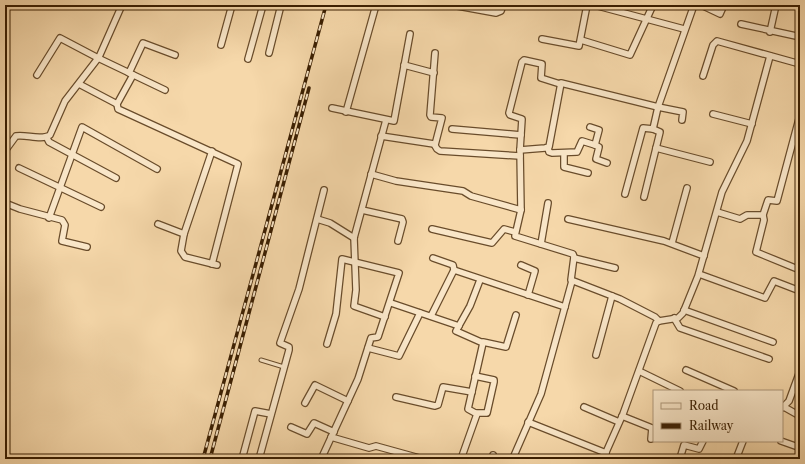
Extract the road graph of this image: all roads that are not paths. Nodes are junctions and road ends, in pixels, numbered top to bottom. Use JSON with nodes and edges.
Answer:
{"nodes":[{"id":1,"x":122,"y":5,"type":"edge"},
{"id":2,"x":232,"y":5,"type":"edge"},
{"id":3,"x":263,"y":5,"type":"edge"},
{"id":4,"x":281,"y":5,"type":"edge"},
{"id":5,"x":374,"y":5,"type":"edge"},
{"id":6,"x":452,"y":5,"type":"edge"},
{"id":7,"x":503,"y":5,"type":"edge"},
{"id":8,"x":588,"y":5,"type":"edge"},
{"id":9,"x":594,"y":5,"type":"edge"},
{"id":10,"x":653,"y":5,"type":"edge"},
{"id":11,"x":694,"y":5,"type":"edge"},
{"id":12,"x":701,"y":5,"type":"edge"},
{"id":13,"x":724,"y":5,"type":"edge"},
{"id":14,"x":776,"y":5,"type":"edge"},
{"id":15,"x":647,"y":19,"type":"junction"},
{"id":16,"x":741,"y":24,"type":"dead end"},
{"id":17,"x":684,"y":29,"type":"junction"},
{"id":18,"x":770,"y":32,"type":"junction"},
{"id":19,"x":410,"y":34,"type":"dead end"},
{"id":20,"x":796,"y":36,"type":"dead end"},
{"id":21,"x":542,"y":39,"type":"dead end"},
{"id":22,"x":581,"y":40,"type":"junction"},
{"id":23,"x":221,"y":45,"type":"dead end"},
{"id":24,"x":268,"y":53,"type":"dead end"},
{"id":25,"x":436,"y":54,"type":"dead end"},
{"id":26,"x":176,"y":55,"type":"dead end"},
{"id":27,"x":770,"y":56,"type":"junction"},
{"id":28,"x":98,"y":58,"type":"junction"},
{"id":29,"x":248,"y":59,"type":"dead end"},
{"id":30,"x":800,"y":64,"type":"edge"},
{"id":31,"x":404,"y":65,"type":"junction"},
{"id":32,"x":131,"y":74,"type":"junction"},
{"id":33,"x":434,"y":74,"type":"junction"},
{"id":34,"x":37,"y":75,"type":"dead end"},
{"id":35,"x":703,"y":76,"type":"dead end"},
{"id":36,"x":79,"y":84,"type":"junction"},
{"id":37,"x":560,"y":84,"type":"junction"},
{"id":38,"x":165,"y":90,"type":"dead end"},
{"id":39,"x":117,"y":104,"type":"junction"},
{"id":40,"x":658,"y":107,"type":"junction"},
{"id":41,"x":332,"y":108,"type":"dead end"},
{"id":42,"x":346,"y":112,"type":"junction"},
{"id":43,"x":713,"y":114,"type":"dead end"},
{"id":44,"x":800,"y":115,"type":"edge"},
{"id":45,"x":386,"y":120,"type":"junction"},
{"id":46,"x":682,"y":120,"type":"dead end"},
{"id":47,"x":752,"y":124,"type":"junction"},
{"id":48,"x":590,"y":127,"type":"dead end"},
{"id":49,"x":452,"y":129,"type":"dead end"},
{"id":50,"x":653,"y":129,"type":"junction"},
{"id":51,"x":798,"y":134,"type":"edge"},
{"id":52,"x":521,"y":135,"type":"junction"},
{"id":53,"x":381,"y":136,"type":"junction"},
{"id":54,"x":47,"y":138,"type":"junction"},
{"id":55,"x":435,"y":145,"type":"junction"},
{"id":56,"x":595,"y":145,"type":"junction"},
{"id":57,"x":548,"y":148,"type":"junction"},
{"id":58,"x":656,"y":148,"type":"junction"},
{"id":59,"x":520,"y":150,"type":"junction"},
{"id":60,"x":212,"y":151,"type":"junction"},
{"id":61,"x":5,"y":152,"type":"edge"},
{"id":62,"x":564,"y":153,"type":"junction"},
{"id":63,"x":72,"y":154,"type":"junction"},
{"id":64,"x":520,"y":156,"type":"junction"},
{"id":65,"x":710,"y":162,"type":"dead end"},
{"id":66,"x":607,"y":163,"type":"dead end"},
{"id":67,"x":19,"y":168,"type":"dead end"},
{"id":68,"x":157,"y":169,"type":"dead end"},
{"id":69,"x":588,"y":173,"type":"dead end"},
{"id":70,"x":371,"y":174,"type":"junction"},
{"id":71,"x":116,"y":178,"type":"dead end"},
{"id":72,"x":60,"y":186,"type":"junction"},
{"id":73,"x":687,"y":188,"type":"dead end"},
{"id":74,"x":324,"y":190,"type":"dead end"},
{"id":75,"x":625,"y":194,"type":"dead end"},
{"id":76,"x":644,"y":197,"type":"dead end"},
{"id":77,"x":5,"y":202,"type":"edge"},
{"id":78,"x":548,"y":203,"type":"dead end"},
{"id":79,"x":101,"y":207,"type":"dead end"},
{"id":80,"x":362,"y":210,"type":"junction"},
{"id":81,"x":521,"y":210,"type":"junction"},
{"id":82,"x":717,"y":212,"type":"junction"},
{"id":83,"x":763,"y":215,"type":"junction"},
{"id":84,"x":49,"y":218,"type":"junction"},
{"id":85,"x":316,"y":219,"type":"junction"},
{"id":86,"x":568,"y":219,"type":"dead end"},
{"id":87,"x":158,"y":224,"type":"dead end"},
{"id":88,"x":432,"y":229,"type":"dead end"},
{"id":89,"x":515,"y":232,"type":"junction"},
{"id":90,"x":184,"y":234,"type":"junction"},
{"id":91,"x":354,"y":238,"type":"junction"},
{"id":92,"x":398,"y":241,"type":"dead end"},
{"id":93,"x":672,"y":243,"type":"junction"},
{"id":94,"x":541,"y":244,"type":"junction"},
{"id":95,"x":87,"y":248,"type":"dead end"},
{"id":96,"x":704,"y":256,"type":"junction"},
{"id":97,"x":433,"y":258,"type":"dead end"},
{"id":98,"x":574,"y":258,"type":"junction"},
{"id":99,"x":355,"y":261,"type":"junction"},
{"id":100,"x":521,"y":265,"type":"dead end"},
{"id":101,"x":615,"y":268,"type":"dead end"},
{"id":102,"x":454,"y":270,"type":"junction"},
{"id":103,"x":800,"y":270,"type":"edge"},
{"id":104,"x":699,"y":274,"type":"junction"},
{"id":105,"x":480,"y":280,"type":"junction"},
{"id":106,"x":572,"y":281,"type":"junction"},
{"id":107,"x":800,"y":291,"type":"edge"},
{"id":108,"x":528,"y":295,"type":"junction"},
{"id":109,"x":612,"y":296,"type":"junction"},
{"id":110,"x":391,"y":303,"type":"junction"},
{"id":111,"x":565,"y":307,"type":"junction"},
{"id":112,"x":684,"y":310,"type":"junction"},
{"id":113,"x":420,"y":313,"type":"junction"},
{"id":114,"x":516,"y":315,"type":"dead end"},
{"id":115,"x":431,"y":316,"type":"junction"},
{"id":116,"x":386,"y":317,"type":"junction"},
{"id":117,"x":674,"y":318,"type":"junction"},
{"id":118,"x":659,"y":321,"type":"junction"},
{"id":119,"x":459,"y":326,"type":"junction"},
{"id":120,"x":483,"y":342,"type":"junction"},
{"id":121,"x":773,"y":342,"type":"dead end"},
{"id":122,"x":327,"y":344,"type":"dead end"},
{"id":123,"x":368,"y":348,"type":"junction"},
{"id":124,"x":596,"y":355,"type":"dead end"},
{"id":125,"x":770,"y":359,"type":"dead end"},
{"id":126,"x":261,"y":360,"type":"dead end"},
{"id":127,"x":284,"y":367,"type":"junction"},
{"id":128,"x":686,"y":370,"type":"dead end"},
{"id":129,"x":639,"y":371,"type":"junction"},
{"id":130,"x":800,"y":371,"type":"edge"},
{"id":131,"x":475,"y":376,"type":"junction"},
{"id":132,"x":678,"y":390,"type":"edge"},
{"id":133,"x":732,"y":390,"type":"edge"},
{"id":134,"x":472,"y":392,"type":"junction"},
{"id":135,"x":396,"y":397,"type":"dead end"},
{"id":136,"x":348,"y":401,"type":"junction"},
{"id":137,"x":305,"y":403,"type":"dead end"},
{"id":138,"x":584,"y":407,"type":"dead end"},
{"id":139,"x":783,"y":408,"type":"edge"},
{"id":140,"x":477,"y":413,"type":"junction"},
{"id":141,"x":271,"y":414,"type":"junction"},
{"id":142,"x":622,"y":416,"type":"junction"},
{"id":143,"x":800,"y":416,"type":"edge"},
{"id":144,"x":528,"y":422,"type":"junction"},
{"id":145,"x":619,"y":422,"type":"junction"},
{"id":146,"x":291,"y":427,"type":"dead end"},
{"id":147,"x":332,"y":435,"type":"junction"},
{"id":148,"x":651,"y":439,"type":"dead end"},
{"id":149,"x":703,"y":442,"type":"edge"},
{"id":150,"x":743,"y":442,"type":"edge"},
{"id":151,"x":783,"y":442,"type":"edge"},
{"id":152,"x":798,"y":447,"type":"dead end"},
{"id":153,"x":323,"y":455,"type":"dead end"},
{"id":154,"x":681,"y":455,"type":"dead end"},
{"id":155,"x":605,"y":456,"type":"edge"},
{"id":156,"x":513,"y":458,"type":"dead end"},
{"id":157,"x":242,"y":459,"type":"edge"},
{"id":158,"x":259,"y":459,"type":"edge"},
{"id":159,"x":423,"y":459,"type":"edge"},
{"id":160,"x":460,"y":459,"type":"edge"},
{"id":161,"x":736,"y":459,"type":"edge"}],
"edges":[{"from":1,"to":28,"type":"street"},
{"from":2,"to":23,"type":"street"},
{"from":3,"to":29,"type":"street"},
{"from":4,"to":24,"type":"street"},
{"from":5,"to":42,"type":"street"},
{"from":6,"to":7,"type":"street"},
{"from":8,"to":22,"type":"street"},
{"from":9,"to":15,"type":"street"},
{"from":10,"to":15,"type":"street"},
{"from":11,"to":17,"type":"street"},
{"from":12,"to":13,"type":"street"},
{"from":14,"to":18,"type":"street"},
{"from":15,"to":17,"type":"street"},
{"from":15,"to":22,"type":"street"},
{"from":16,"to":18,"type":"street"},
{"from":17,"to":40,"type":"street"},
{"from":18,"to":20,"type":"street"},
{"from":19,"to":31,"type":"street"},
{"from":21,"to":22,"type":"street"},
{"from":25,"to":33,"type":"street"},
{"from":26,"to":32,"type":"street"},
{"from":27,"to":30,"type":"street"},
{"from":27,"to":35,"type":"street"},
{"from":27,"to":47,"type":"street"},
{"from":28,"to":32,"type":"street"},
{"from":28,"to":34,"type":"street"},
{"from":28,"to":36,"type":"street"},
{"from":31,"to":33,"type":"street"},
{"from":31,"to":45,"type":"street"},
{"from":32,"to":38,"type":"street"},
{"from":32,"to":39,"type":"street"},
{"from":33,"to":55,"type":"street"},
{"from":36,"to":39,"type":"street"},
{"from":36,"to":54,"type":"street"},
{"from":37,"to":40,"type":"street"},
{"from":37,"to":52,"type":"street"},
{"from":37,"to":57,"type":"street"},
{"from":39,"to":60,"type":"street"},
{"from":40,"to":46,"type":"street"},
{"from":40,"to":50,"type":"street"},
{"from":41,"to":42,"type":"street"},
{"from":42,"to":45,"type":"street"},
{"from":43,"to":47,"type":"street"},
{"from":44,"to":51,"type":"street"},
{"from":45,"to":53,"type":"street"},
{"from":47,"to":82,"type":"street"},
{"from":48,"to":56,"type":"street"},
{"from":49,"to":52,"type":"street"},
{"from":50,"to":58,"type":"street"},
{"from":50,"to":75,"type":"street"},
{"from":51,"to":83,"type":"street"},
{"from":52,"to":59,"type":"street"},
{"from":53,"to":55,"type":"street"},
{"from":53,"to":70,"type":"street"},
{"from":54,"to":61,"type":"street"},
{"from":54,"to":63,"type":"street"},
{"from":55,"to":64,"type":"street"},
{"from":56,"to":62,"type":"street"},
{"from":56,"to":66,"type":"street"},
{"from":57,"to":59,"type":"street"},
{"from":57,"to":62,"type":"street"},
{"from":58,"to":65,"type":"street"},
{"from":58,"to":76,"type":"street"},
{"from":59,"to":64,"type":"street"},
{"from":60,"to":90,"type":"street"},
{"from":60,"to":90,"type":"street"},
{"from":62,"to":69,"type":"street"},
{"from":63,"to":68,"type":"street"},
{"from":63,"to":71,"type":"street"},
{"from":63,"to":72,"type":"street"},
{"from":64,"to":81,"type":"street"},
{"from":67,"to":72,"type":"street"},
{"from":70,"to":80,"type":"street"},
{"from":70,"to":81,"type":"street"},
{"from":72,"to":79,"type":"street"},
{"from":72,"to":84,"type":"street"},
{"from":73,"to":93,"type":"street"},
{"from":74,"to":85,"type":"street"},
{"from":77,"to":84,"type":"street"},
{"from":78,"to":94,"type":"street"},
{"from":80,"to":91,"type":"street"},
{"from":80,"to":92,"type":"street"},
{"from":81,"to":89,"type":"street"},
{"from":82,"to":83,"type":"street"},
{"from":82,"to":96,"type":"street"},
{"from":83,"to":103,"type":"street"},
{"from":84,"to":95,"type":"street"},
{"from":85,"to":91,"type":"street"},
{"from":85,"to":127,"type":"street"},
{"from":86,"to":93,"type":"street"},
{"from":87,"to":90,"type":"street"},
{"from":88,"to":89,"type":"street"},
{"from":89,"to":94,"type":"street"},
{"from":91,"to":99,"type":"street"},
{"from":93,"to":96,"type":"street"},
{"from":94,"to":98,"type":"street"},
{"from":96,"to":104,"type":"street"},
{"from":97,"to":102,"type":"street"},
{"from":98,"to":101,"type":"street"},
{"from":98,"to":106,"type":"street"},
{"from":99,"to":110,"type":"street"},
{"from":99,"to":116,"type":"street"},
{"from":99,"to":122,"type":"street"},
{"from":100,"to":108,"type":"street"},
{"from":102,"to":105,"type":"street"},
{"from":102,"to":115,"type":"street"},
{"from":104,"to":107,"type":"street"},
{"from":104,"to":112,"type":"street"},
{"from":105,"to":108,"type":"street"},
{"from":105,"to":119,"type":"street"},
{"from":106,"to":109,"type":"street"},
{"from":106,"to":111,"type":"street"},
{"from":108,"to":111,"type":"street"},
{"from":109,"to":118,"type":"street"},
{"from":109,"to":124,"type":"street"},
{"from":110,"to":113,"type":"street"},
{"from":110,"to":116,"type":"street"},
{"from":111,"to":144,"type":"street"},
{"from":112,"to":117,"type":"street"},
{"from":112,"to":121,"type":"street"},
{"from":113,"to":115,"type":"street"},
{"from":113,"to":123,"type":"street"},
{"from":114,"to":120,"type":"street"},
{"from":115,"to":119,"type":"street"},
{"from":116,"to":123,"type":"street"},
{"from":117,"to":118,"type":"street"},
{"from":117,"to":125,"type":"street"},
{"from":118,"to":129,"type":"street"},
{"from":119,"to":120,"type":"street"},
{"from":120,"to":131,"type":"street"},
{"from":123,"to":136,"type":"street"},
{"from":126,"to":127,"type":"lane"},
{"from":127,"to":141,"type":"street"},
{"from":128,"to":133,"type":"street"},
{"from":129,"to":132,"type":"street"},
{"from":129,"to":142,"type":"street"},
{"from":130,"to":139,"type":"street"},
{"from":131,"to":134,"type":"street"},
{"from":131,"to":140,"type":"street"},
{"from":134,"to":135,"type":"street"},
{"from":134,"to":140,"type":"street"},
{"from":136,"to":137,"type":"street"},
{"from":136,"to":147,"type":"street"},
{"from":138,"to":145,"type":"street"},
{"from":139,"to":143,"type":"street"},
{"from":140,"to":160,"type":"street"},
{"from":141,"to":157,"type":"street"},
{"from":141,"to":158,"type":"street"},
{"from":142,"to":145,"type":"street"},
{"from":142,"to":148,"type":"street"},
{"from":144,"to":155,"type":"street"},
{"from":144,"to":156,"type":"street"},
{"from":145,"to":155,"type":"street"},
{"from":146,"to":147,"type":"street"},
{"from":147,"to":153,"type":"street"},
{"from":147,"to":159,"type":"street"},
{"from":149,"to":154,"type":"street"},
{"from":150,"to":161,"type":"street"},
{"from":151,"to":152,"type":"street"}]}
